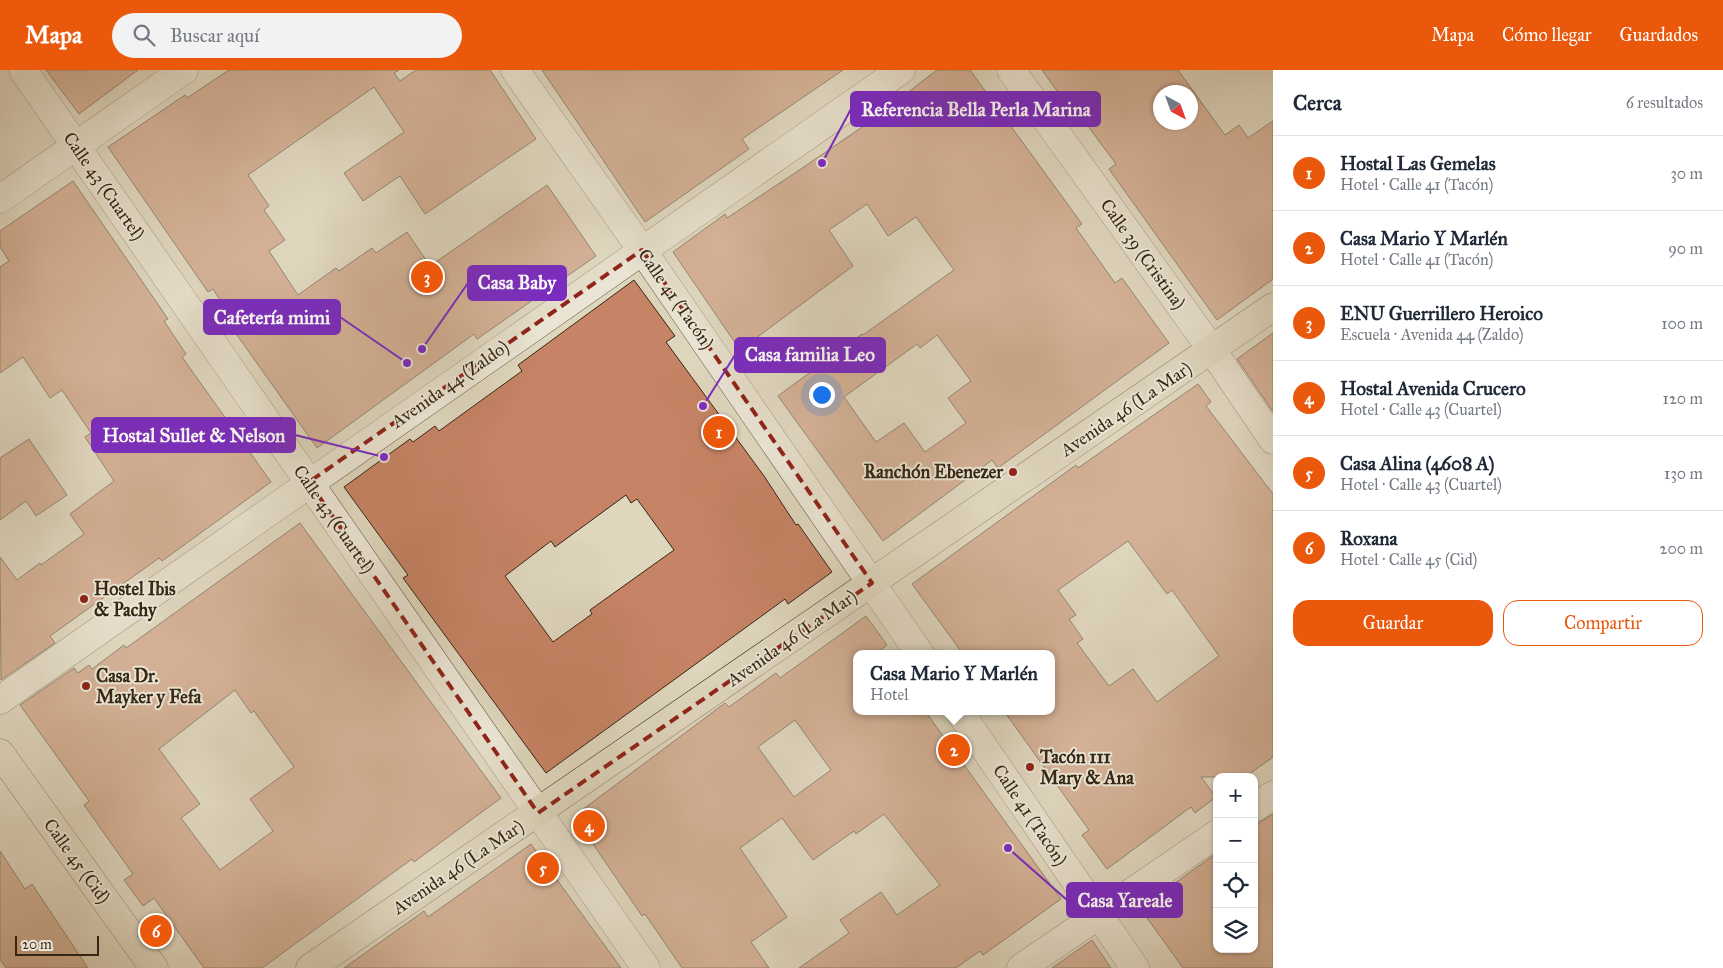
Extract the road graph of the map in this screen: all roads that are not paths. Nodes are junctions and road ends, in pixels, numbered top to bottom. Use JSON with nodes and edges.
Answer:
{"nodes":[{"id":1,"x":23,"y":70,"type":"edge"},
{"id":2,"x":184,"y":70,"type":"edge"},
{"id":3,"x":515,"y":70,"type":"edge"},
{"id":4,"x":901,"y":70,"type":"edge"},
{"id":5,"x":1011,"y":70,"type":"edge"},
{"id":6,"x":76,"y":146,"type":"junction"},
{"id":7,"x":0,"y":199,"type":"edge"},
{"id":8,"x":642,"y":250,"type":"junction"},
{"id":9,"x":1273,"y":307,"type":"edge"},
{"id":10,"x":1212,"y":350,"type":"junction"},
{"id":11,"x":1273,"y":440,"type":"edge"},
{"id":12,"x":309,"y":482,"type":"junction"},
{"id":13,"x":872,"y":583,"type":"junction"},
{"id":14,"x":917,"y":650,"type":"edge"},
{"id":15,"x":0,"y":700,"type":"edge"},
{"id":16,"x":962,"y":715,"type":"edge"},
{"id":17,"x":0,"y":754,"type":"edge"},
{"id":18,"x":1273,"y":795,"type":"edge"},
{"id":19,"x":1258,"y":805,"type":"edge"},
{"id":20,"x":538,"y":813,"type":"junction"},
{"id":21,"x":1213,"y":837,"type":"edge"},
{"id":22,"x":1098,"y":916,"type":"junction"},
{"id":23,"x":154,"y":968,"type":"edge"},
{"id":24,"x":310,"y":968,"type":"edge"},
{"id":25,"x":646,"y":968,"type":"edge"},
{"id":26,"x":1021,"y":968,"type":"edge"},
{"id":27,"x":1135,"y":968,"type":"edge"}],
"edges":[{"from":1,"to":6,"type":"street","name":"Calle 43 (Cuartel)"},
{"from":2,"to":6,"type":"street"},
{"from":3,"to":8,"type":"street","name":"Calle 41 (Tacón)"},
{"from":4,"to":8,"type":"street","name":"Avenida 44 (Zaldo)"},
{"from":5,"to":10,"type":"street","name":"Calle 39 (Cristina)"},
{"from":6,"to":7,"type":"street"},
{"from":6,"to":12,"type":"street","name":"Calle 43 (Cuartel)"},
{"from":8,"to":12,"type":"street","name":"Avenida 44 (Zaldo)"},
{"from":8,"to":13,"type":"street","name":"Calle 41 (Tacón)"},
{"from":9,"to":10,"type":"main road","name":"Avenida 46 (La Mar)"},
{"from":10,"to":11,"type":"street","name":"Calle 39 (Cristina)"},
{"from":10,"to":13,"type":"main road","name":"Avenida 46 (La Mar)"},
{"from":12,"to":15,"type":"street","name":"Avenida 44 (Zaldo)"},
{"from":12,"to":20,"type":"street","name":"Calle 43 (Cuartel)"},
{"from":13,"to":14,"type":"street","name":"Calle 41 (Tacón)"},
{"from":13,"to":20,"type":"main road","name":"Avenida 46 (La Mar)"},
{"from":16,"to":22,"type":"street","name":"Calle 41 (Tacón)"},
{"from":17,"to":23,"type":"main road","name":"Calle 45 (Cid)"},
{"from":18,"to":19,"type":"street"},
{"from":20,"to":24,"type":"main road","name":"Avenida 46 (La Mar)"},
{"from":20,"to":25,"type":"street","name":"Calle 43 (Cuartel)"},
{"from":21,"to":22,"type":"street"},
{"from":22,"to":26,"type":"street"},
{"from":22,"to":27,"type":"street","name":"Calle 41 (Tacón)"}]}
